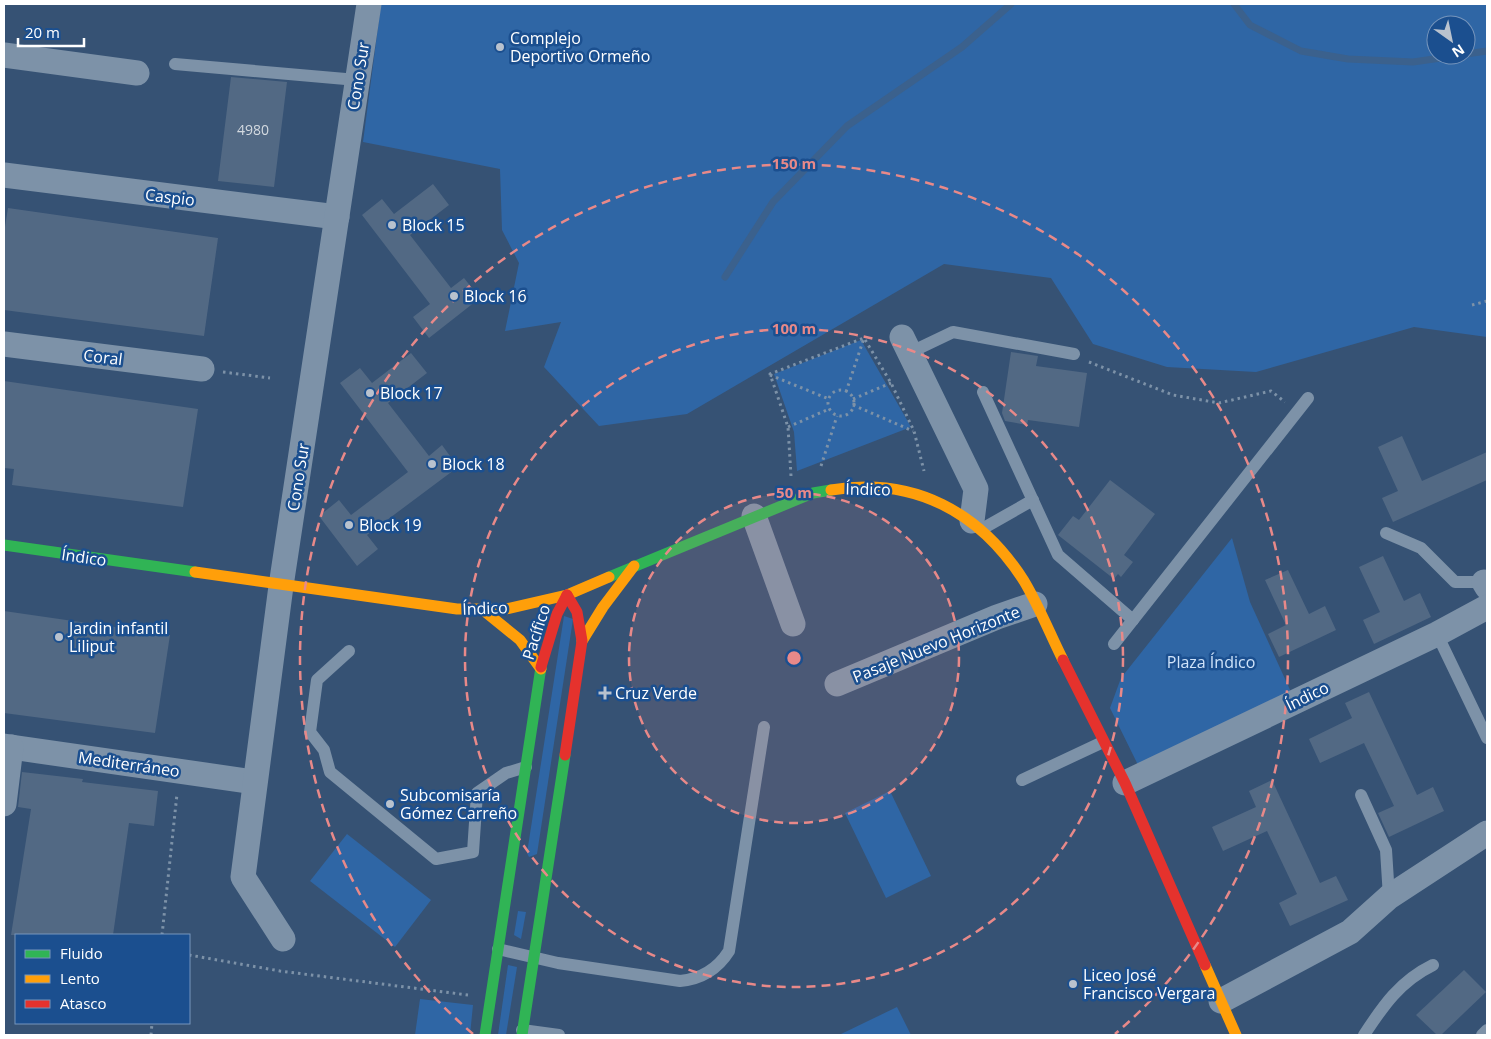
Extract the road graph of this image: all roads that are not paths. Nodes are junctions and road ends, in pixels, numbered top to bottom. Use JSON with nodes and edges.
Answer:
{"nodes":[{"id":1,"x":368,"y":4,"type":"edge"},
{"id":2,"x":4,"y":55,"type":"edge"},
{"id":3,"x":175,"y":64,"type":"dead end"},
{"id":4,"x":137,"y":73,"type":"dead end"},
{"id":5,"x":357,"y":80,"type":"junction"},
{"id":6,"x":4,"y":175,"type":"edge"},
{"id":7,"x":336,"y":217,"type":"junction"},
{"id":8,"x":4,"y":344,"type":"edge"},
{"id":9,"x":905,"y":345,"type":"joint"},
{"id":10,"x":1074,"y":354,"type":"road end"},
{"id":11,"x":202,"y":369,"type":"dead end"},
{"id":12,"x":983,"y":392,"type":"dead end"},
{"id":13,"x":1308,"y":398,"type":"dead end"},
{"id":14,"x":1033,"y":500,"type":"junction"},
{"id":15,"x":754,"y":516,"type":"junction"},
{"id":16,"x":977,"y":525,"type":"junction"},
{"id":17,"x":1386,"y":533,"type":"dead end"},
{"id":18,"x":4,"y":545,"type":"edge"},
{"id":19,"x":635,"y":565,"type":"junction"},
{"id":20,"x":1486,"y":585,"type":"edge"},
{"id":21,"x":281,"y":586,"type":"junction"},
{"id":22,"x":567,"y":595,"type":"junction"},
{"id":23,"x":1035,"y":604,"type":"junction"},
{"id":24,"x":1487,"y":607,"type":"edge"},
{"id":25,"x":483,"y":610,"type":"junction"},
{"id":26,"x":1133,"y":620,"type":"junction"},
{"id":27,"x":793,"y":624,"type":"dead end"},
{"id":28,"x":1437,"y":634,"type":"junction"},
{"id":29,"x":582,"y":641,"type":"junction"},
{"id":30,"x":1114,"y":644,"type":"dead end"},
{"id":31,"x":349,"y":650,"type":"dead end"},
{"id":32,"x":541,"y":669,"type":"junction"},
{"id":33,"x":837,"y":684,"type":"dead end"},
{"id":34,"x":764,"y":728,"type":"dead end"},
{"id":35,"x":1487,"y":738,"type":"edge"},
{"id":36,"x":1103,"y":742,"type":"junction"},
{"id":37,"x":8,"y":747,"type":"edge"},
{"id":38,"x":526,"y":767,"type":"junction"},
{"id":39,"x":1022,"y":780,"type":"dead end"},
{"id":40,"x":254,"y":782,"type":"junction"},
{"id":41,"x":1125,"y":783,"type":"junction"},
{"id":42,"x":1361,"y":796,"type":"dead end"},
{"id":43,"x":4,"y":804,"type":"edge"},
{"id":44,"x":1487,"y":833,"type":"edge"},
{"id":45,"x":1389,"y":897,"type":"junction"},
{"id":46,"x":283,"y":939,"type":"dead end"},
{"id":47,"x":498,"y":949,"type":"junction"},
{"id":48,"x":534,"y":959,"type":"junction"},
{"id":49,"x":1433,"y":965,"type":"dead end"},
{"id":50,"x":1221,"y":1001,"type":"junction"},
{"id":51,"x":1487,"y":1030,"type":"edge"},
{"id":52,"x":522,"y":1033,"type":"edge"},
{"id":53,"x":485,"y":1035,"type":"edge"},
{"id":54,"x":559,"y":1035,"type":"edge"},
{"id":55,"x":1236,"y":1035,"type":"edge"},
{"id":56,"x":1364,"y":1035,"type":"edge"},
{"id":57,"x":1482,"y":1035,"type":"edge"}],
"edges":[{"from":1,"to":5,"type":"street","name":"Cono Sur"},
{"from":2,"to":4,"type":"street"},
{"from":3,"to":5,"type":"lane"},
{"from":5,"to":7,"type":"street","name":"Cono Sur"},
{"from":6,"to":7,"type":"street","name":"Caspio"},
{"from":7,"to":21,"type":"street","name":"Cono Sur"},
{"from":8,"to":11,"type":"street","name":"Coral"},
{"from":9,"to":10,"type":"lane"},
{"from":9,"to":16,"type":"street"},
{"from":12,"to":14,"type":"lane"},
{"from":13,"to":26,"type":"lane"},
{"from":14,"to":16,"type":"lane"},
{"from":14,"to":26,"type":"lane"},
{"from":15,"to":16,"type":"street","name":"Índico"},
{"from":15,"to":19,"type":"street","name":"Índico"},
{"from":15,"to":27,"type":"street"},
{"from":16,"to":23,"type":"street","name":"Índico"},
{"from":17,"to":20,"type":"lane"},
{"from":18,"to":21,"type":"street","name":"Índico"},
{"from":19,"to":22,"type":"street","name":"Índico"},
{"from":19,"to":29,"type":"street"},
{"from":21,"to":25,"type":"street","name":"Índico"},
{"from":21,"to":40,"type":"street","name":"Cono Sur"},
{"from":22,"to":25,"type":"street","name":"Índico"},
{"from":22,"to":29,"type":"street","name":"Pacífico"},
{"from":22,"to":32,"type":"street","name":"Pacífico"},
{"from":23,"to":33,"type":"street","name":"Pasaje Nuevo Horizonte"},
{"from":23,"to":36,"type":"street","name":"Índico"},
{"from":24,"to":28,"type":"street","name":"Índico"},
{"from":25,"to":32,"type":"street"},
{"from":26,"to":30,"type":"lane"},
{"from":28,"to":35,"type":"lane"},
{"from":28,"to":41,"type":"street","name":"Índico"},
{"from":29,"to":48,"type":"street","name":"Pacífico"},
{"from":31,"to":38,"type":"lane"},
{"from":32,"to":38,"type":"street","name":"Pacífico"},
{"from":34,"to":48,"type":"lane"},
{"from":36,"to":39,"type":"lane"},
{"from":36,"to":41,"type":"street","name":"Índico"},
{"from":37,"to":40,"type":"street","name":"Mediterráneo"},
{"from":37,"to":43,"type":"street"},
{"from":38,"to":47,"type":"street","name":"Pacífico"},
{"from":40,"to":46,"type":"street","name":"Cono Sur"},
{"from":41,"to":50,"type":"street","name":"Índico"},
{"from":42,"to":45,"type":"lane"},
{"from":44,"to":45,"type":"street"},
{"from":45,"to":50,"type":"street"},
{"from":47,"to":48,"type":"lane"},
{"from":47,"to":53,"type":"street","name":"Pacífico"},
{"from":48,"to":52,"type":"street","name":"Pacífico"},
{"from":49,"to":56,"type":"lane"},
{"from":50,"to":55,"type":"street","name":"Índico"},
{"from":51,"to":57,"type":"lane"},
{"from":52,"to":54,"type":"lane"}]}
